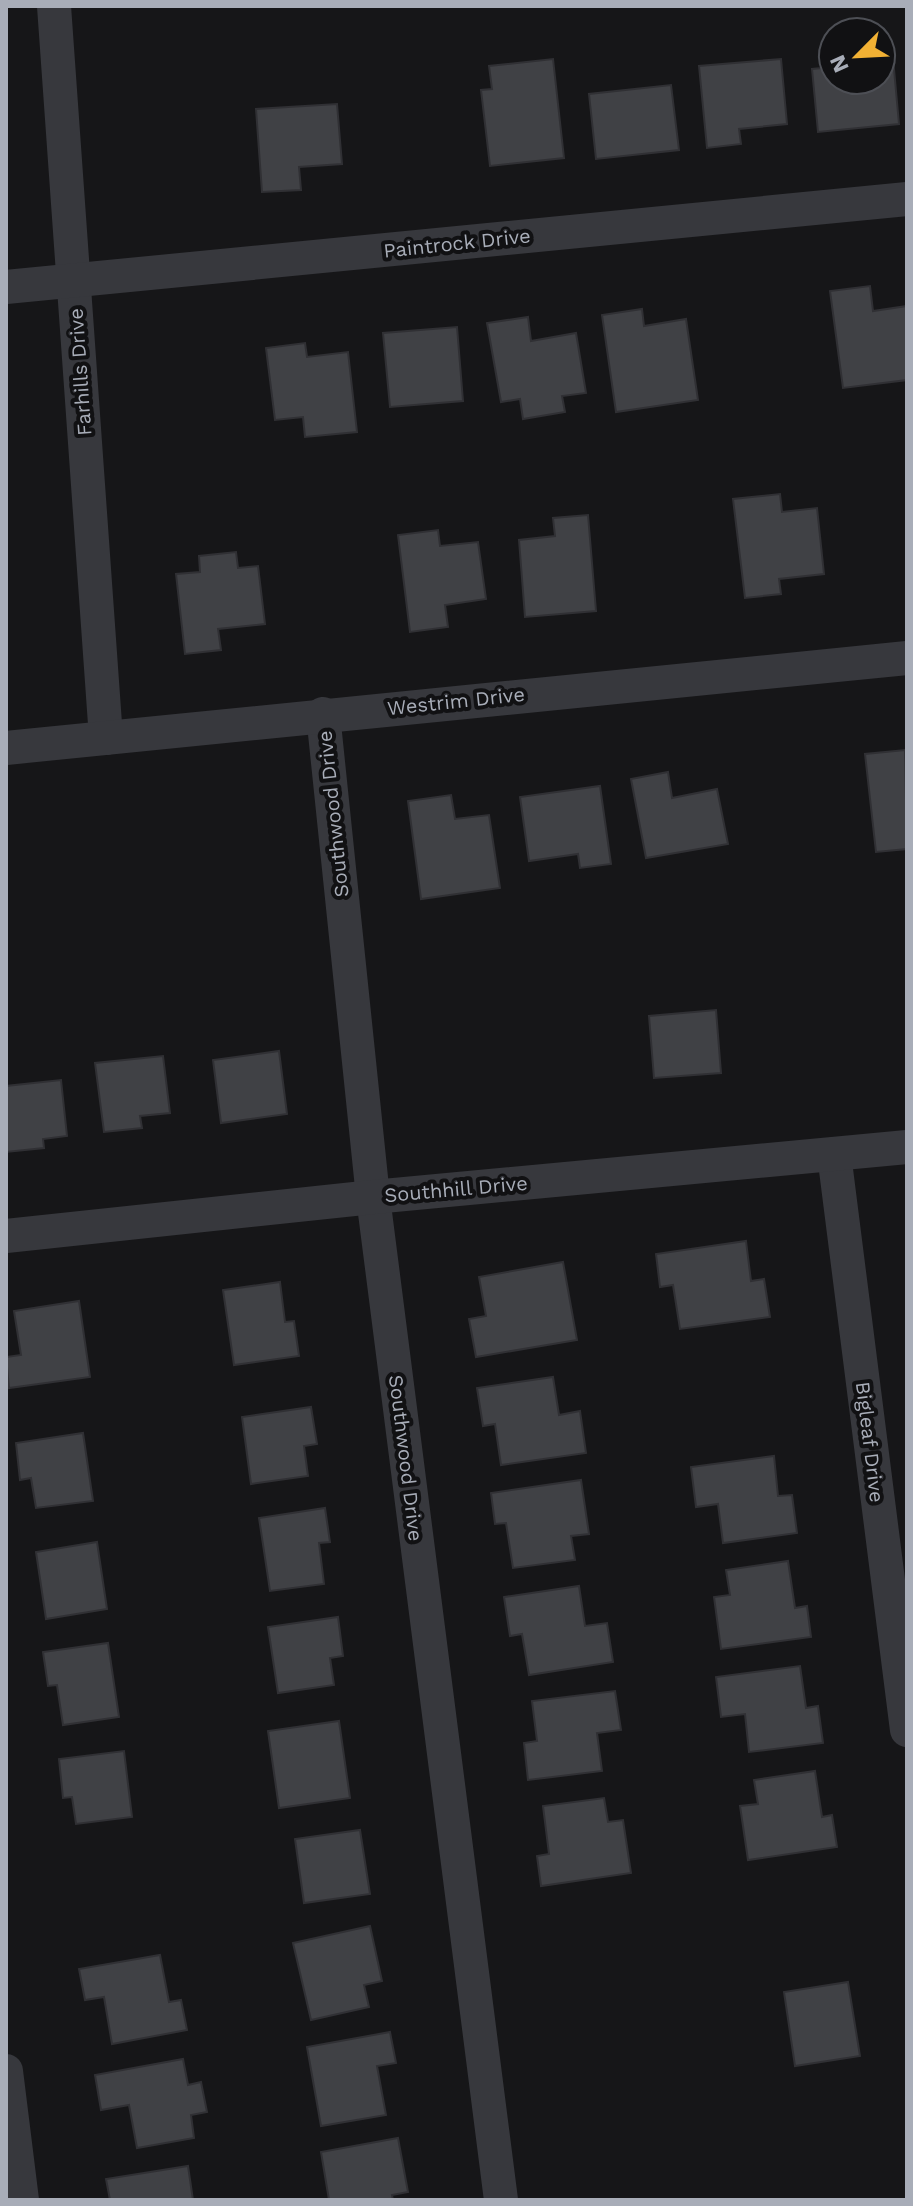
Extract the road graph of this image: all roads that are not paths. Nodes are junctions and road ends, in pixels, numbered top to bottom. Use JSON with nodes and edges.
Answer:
{"nodes":[{"id":1,"x":54,"y":6,"type":"edge"},
{"id":2,"x":907,"y":199,"type":"edge"},
{"id":3,"x":74,"y":280,"type":"junction"},
{"id":4,"x":6,"y":287,"type":"edge"},
{"id":5,"x":907,"y":658,"type":"edge"},
{"id":6,"x":323,"y":714,"type":"junction"},
{"id":7,"x":106,"y":738,"type":"junction"},
{"id":8,"x":6,"y":748,"type":"edge"},
{"id":9,"x":907,"y":1147,"type":"edge"},
{"id":10,"x":834,"y":1154,"type":"junction"},
{"id":11,"x":373,"y":1197,"type":"junction"},
{"id":12,"x":6,"y":1236,"type":"edge"},
{"id":13,"x":906,"y":1714,"type":"edge"},
{"id":14,"x":6,"y":2071,"type":"edge"},
{"id":15,"x":22,"y":2200,"type":"edge"},
{"id":16,"x":501,"y":2200,"type":"edge"}],
"edges":[{"from":1,"to":3,"type":"street","name":"Farhills Drive"},
{"from":2,"to":3,"type":"street","name":"Paintrock Drive"},
{"from":3,"to":4,"type":"street","name":"Paintrock Drive"},
{"from":3,"to":7,"type":"street","name":"Farhills Drive"},
{"from":5,"to":6,"type":"street","name":"Westrim Drive"},
{"from":6,"to":7,"type":"street","name":"Westrim Drive"},
{"from":6,"to":11,"type":"street","name":"Southwood Drive"},
{"from":7,"to":8,"type":"street","name":"Westrim Drive"},
{"from":9,"to":10,"type":"street","name":"Southhill Drive"},
{"from":10,"to":11,"type":"street","name":"Southhill Drive"},
{"from":10,"to":13,"type":"street","name":"Bigleaf Drive"},
{"from":11,"to":12,"type":"street","name":"Southhill Drive"},
{"from":11,"to":16,"type":"street","name":"Southwood Drive"},
{"from":14,"to":15,"type":"street"}]}
